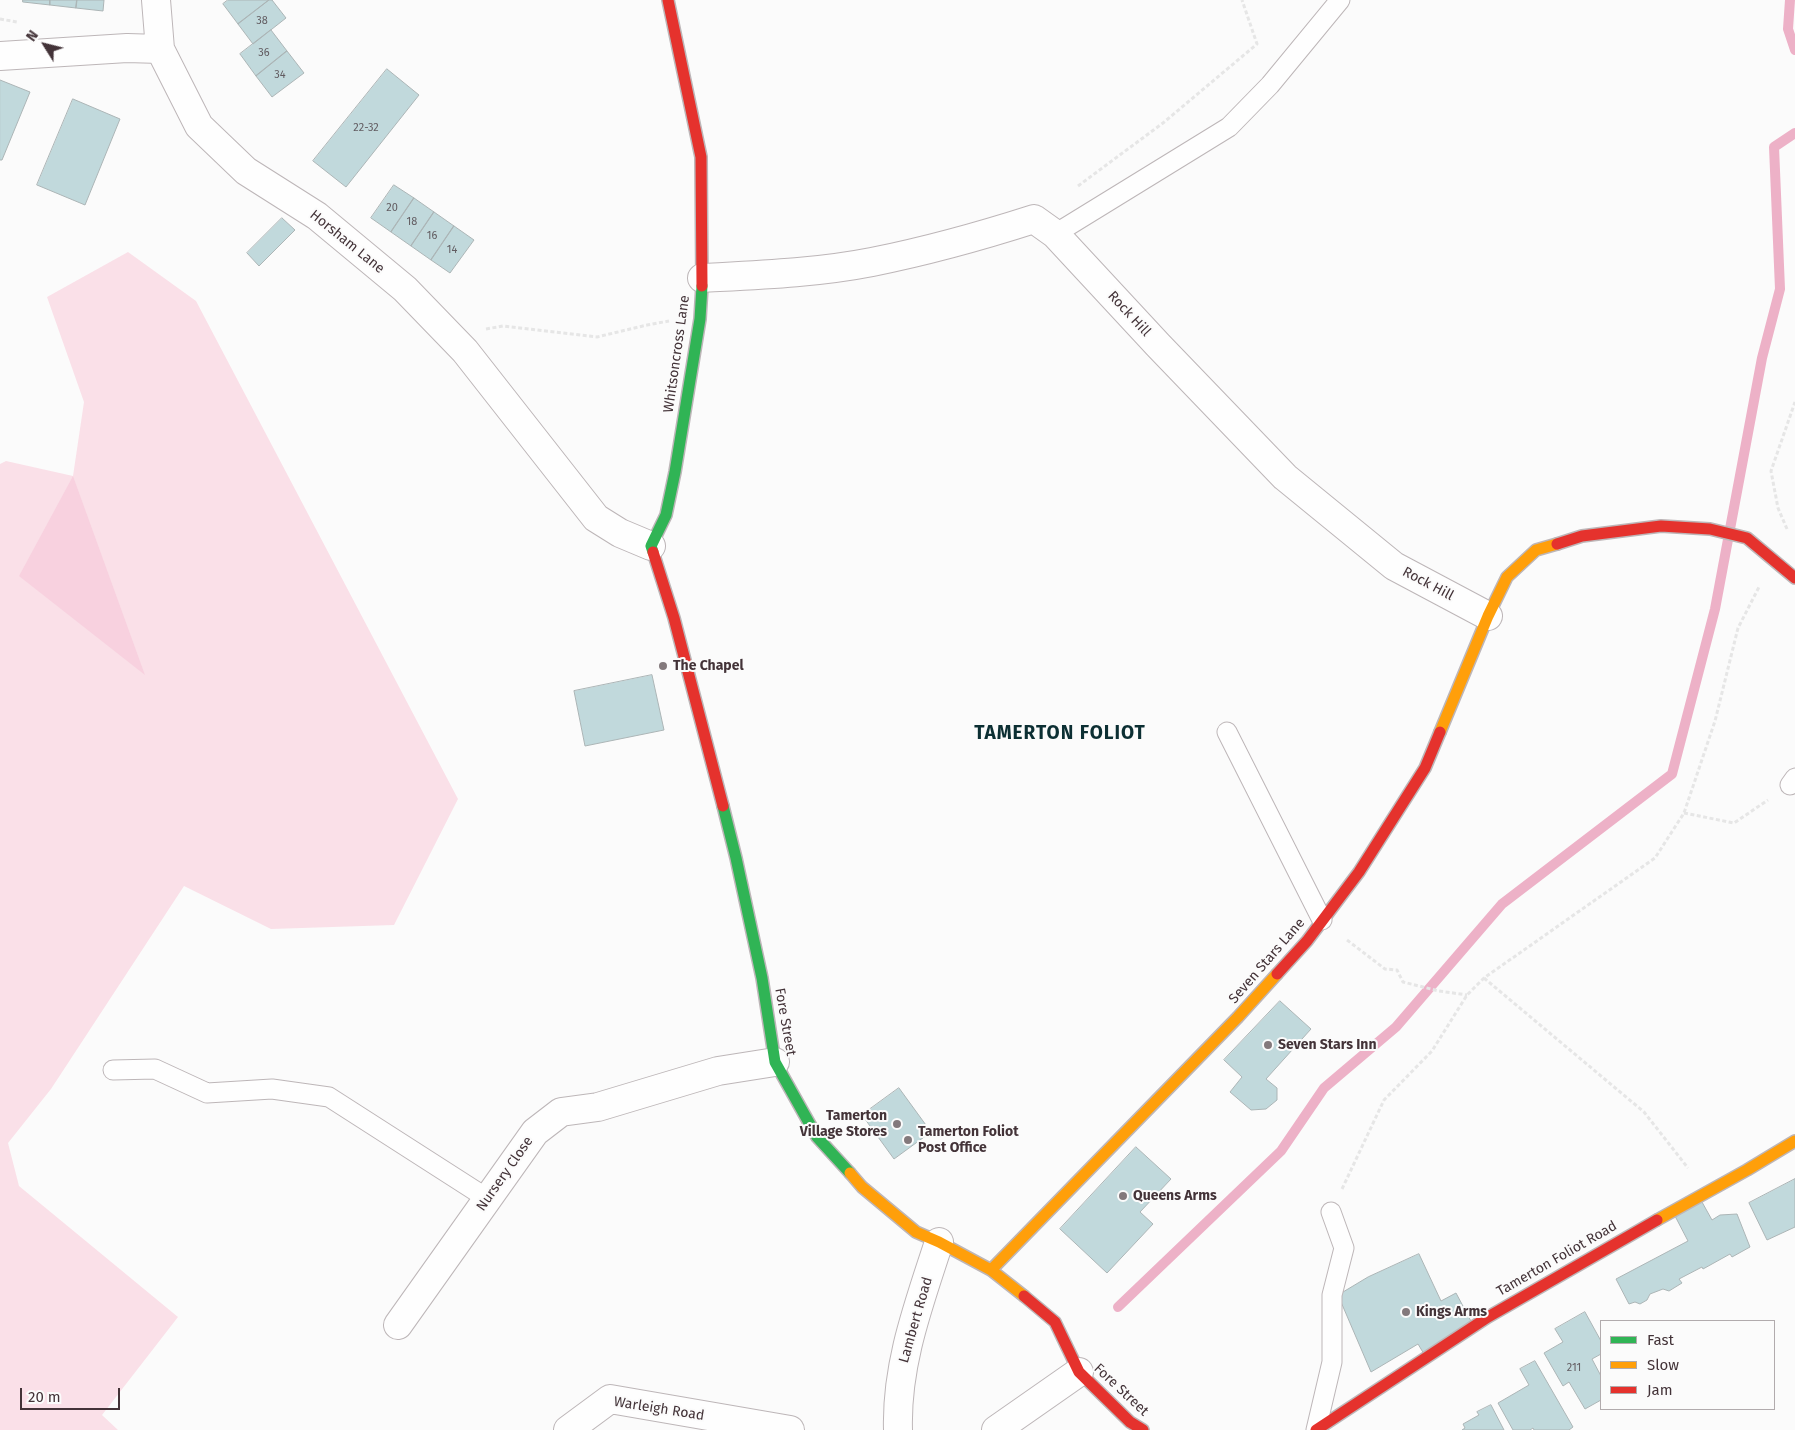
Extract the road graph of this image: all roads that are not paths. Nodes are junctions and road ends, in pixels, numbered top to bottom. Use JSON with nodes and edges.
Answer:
{"nodes":[{"id":1,"x":156,"y":0,"type":"edge"},
{"id":2,"x":668,"y":0,"type":"edge"},
{"id":3,"x":1340,"y":0,"type":"edge"},
{"id":4,"x":160,"y":49,"type":"junction"},
{"id":5,"x":0,"y":56,"type":"edge"},
{"id":6,"x":1055,"y":234,"type":"junction"},
{"id":7,"x":702,"y":278,"type":"junction"},
{"id":8,"x":651,"y":546,"type":"junction"},
{"id":9,"x":1795,"y":578,"type":"edge"},
{"id":10,"x":1488,"y":616,"type":"junction"},
{"id":11,"x":1227,"y":732,"type":"dead end"},
{"id":12,"x":1322,"y":920,"type":"junction"},
{"id":13,"x":775,"y":1062,"type":"junction"},
{"id":14,"x":113,"y":1070,"type":"dead end"},
{"id":15,"x":1795,"y":1140,"type":"edge"},
{"id":16,"x":488,"y":1199,"type":"junction"},
{"id":17,"x":1331,"y":1212,"type":"road end"},
{"id":18,"x":939,"y":1242,"type":"junction"},
{"id":19,"x":991,"y":1270,"type":"junction"},
{"id":20,"x":398,"y":1325,"type":"dead end"},
{"id":21,"x":1080,"y":1372,"type":"junction"},
{"id":22,"x":568,"y":1430,"type":"edge"},
{"id":23,"x":790,"y":1430,"type":"edge"},
{"id":24,"x":898,"y":1430,"type":"edge"},
{"id":25,"x":996,"y":1430,"type":"edge"},
{"id":26,"x":1143,"y":1430,"type":"edge"},
{"id":27,"x":1316,"y":1430,"type":"edge"}],
"edges":[{"from":1,"to":4,"type":"street"},
{"from":2,"to":7,"type":"street","name":"Whitsoncross Lane"},
{"from":3,"to":6,"type":"lane"},
{"from":4,"to":5,"type":"street"},
{"from":4,"to":8,"type":"street","name":"Horsham Lane"},
{"from":6,"to":7,"type":"street","name":"Rock Hill"},
{"from":6,"to":10,"type":"street","name":"Rock Hill"},
{"from":7,"to":8,"type":"street","name":"Whitsoncross Lane"},
{"from":8,"to":13,"type":"street","name":"Fore Street"},
{"from":9,"to":10,"type":"street","name":"Seven Stars Lane"},
{"from":10,"to":12,"type":"street","name":"Seven Stars Lane"},
{"from":11,"to":12,"type":"lane"},
{"from":12,"to":19,"type":"street","name":"Seven Stars Lane"},
{"from":13,"to":16,"type":"street","name":"Nursery Close"},
{"from":13,"to":18,"type":"street","name":"Fore Street"},
{"from":14,"to":16,"type":"lane"},
{"from":15,"to":27,"type":"street","name":"Tamerton Foliot Road"},
{"from":16,"to":20,"type":"street","name":"Nursery Close"},
{"from":17,"to":27,"type":"lane"},
{"from":18,"to":19,"type":"street","name":"Fore Street"},
{"from":18,"to":24,"type":"street","name":"Lambert Road"},
{"from":19,"to":21,"type":"street","name":"Fore Street"},
{"from":21,"to":25,"type":"street"},
{"from":21,"to":26,"type":"street","name":"Fore Street"},
{"from":22,"to":23,"type":"street","name":"Warleigh Road"}]}
